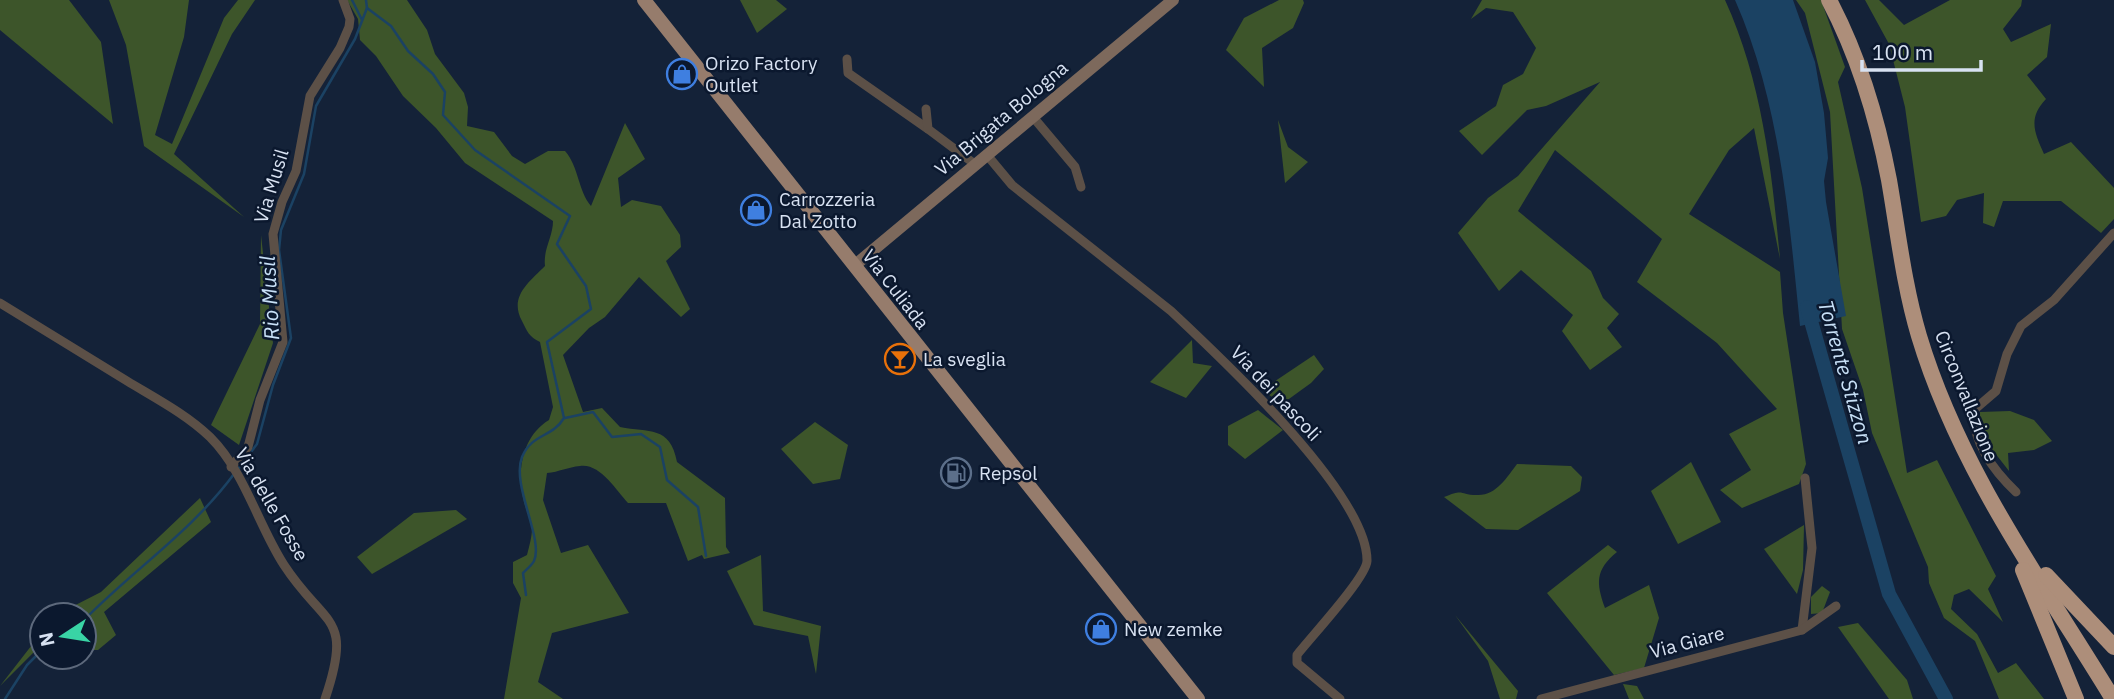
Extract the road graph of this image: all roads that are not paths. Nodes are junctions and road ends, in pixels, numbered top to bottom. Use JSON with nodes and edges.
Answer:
{"nodes":[{"id":1,"x":342,"y":0,"type":"edge"},
{"id":2,"x":644,"y":0,"type":"edge"},
{"id":3,"x":1829,"y":0,"type":"edge"},
{"id":4,"x":1165,"y":3,"type":"edge"},
{"id":5,"x":847,"y":59,"type":"dead end"},
{"id":6,"x":926,"y":109,"type":"dead end"},
{"id":7,"x":1033,"y":117,"type":"junction"},
{"id":8,"x":928,"y":129,"type":"junction"},
{"id":9,"x":987,"y":155,"type":"junction"},
{"id":10,"x":976,"y":165,"type":"junction"},
{"id":11,"x":1081,"y":187,"type":"dead end"},
{"id":12,"x":2114,"y":233,"type":"edge"},
{"id":13,"x":853,"y":266,"type":"junction"},
{"id":14,"x":0,"y":303,"type":"edge"},
{"id":15,"x":231,"y":467,"type":"junction"},
{"id":16,"x":1805,"y":478,"type":"dead end"},
{"id":17,"x":2016,"y":492,"type":"dead end"},
{"id":18,"x":2018,"y":547,"type":"junction"},
{"id":19,"x":1836,"y":606,"type":"dead end"},
{"id":20,"x":1802,"y":630,"type":"junction"},
{"id":21,"x":2114,"y":648,"type":"edge"},
{"id":22,"x":325,"y":699,"type":"edge"},
{"id":23,"x":1198,"y":699,"type":"edge"},
{"id":24,"x":1340,"y":699,"type":"edge"},
{"id":25,"x":1541,"y":699,"type":"edge"},
{"id":26,"x":2076,"y":699,"type":"edge"},
{"id":27,"x":2113,"y":699,"type":"edge"}],
"edges":[{"from":1,"to":15,"type":"street","name":"Via Musil"},
{"from":2,"to":13,"type":"main road","name":"Via Culiada"},
{"from":3,"to":18,"type":"highway","name":"Circonvallazione"},
{"from":4,"to":7,"type":"street","name":"Via Brigata Bologna"},
{"from":5,"to":8,"type":"street"},
{"from":6,"to":8,"type":"street"},
{"from":7,"to":9,"type":"street","name":"Via Brigata Bologna"},
{"from":7,"to":11,"type":"street"},
{"from":8,"to":10,"type":"street"},
{"from":9,"to":10,"type":"street","name":"Via Brigata Bologna"},
{"from":9,"to":24,"type":"street","name":"Via dei pascoli"},
{"from":10,"to":13,"type":"street","name":"Via Brigata Bologna"},
{"from":12,"to":17,"type":"street"},
{"from":13,"to":23,"type":"main road","name":"Via Culiada"},
{"from":14,"to":15,"type":"street","name":"Via delle Fosse"},
{"from":15,"to":22,"type":"street","name":"Via delle Fosse"},
{"from":16,"to":20,"type":"street"},
{"from":18,"to":21,"type":"highway"},
{"from":18,"to":26,"type":"highway"},
{"from":18,"to":27,"type":"highway","name":"Circonvallazione"},
{"from":19,"to":20,"type":"street","name":"Via Giare"},
{"from":20,"to":25,"type":"street","name":"Via Giare"}]}
